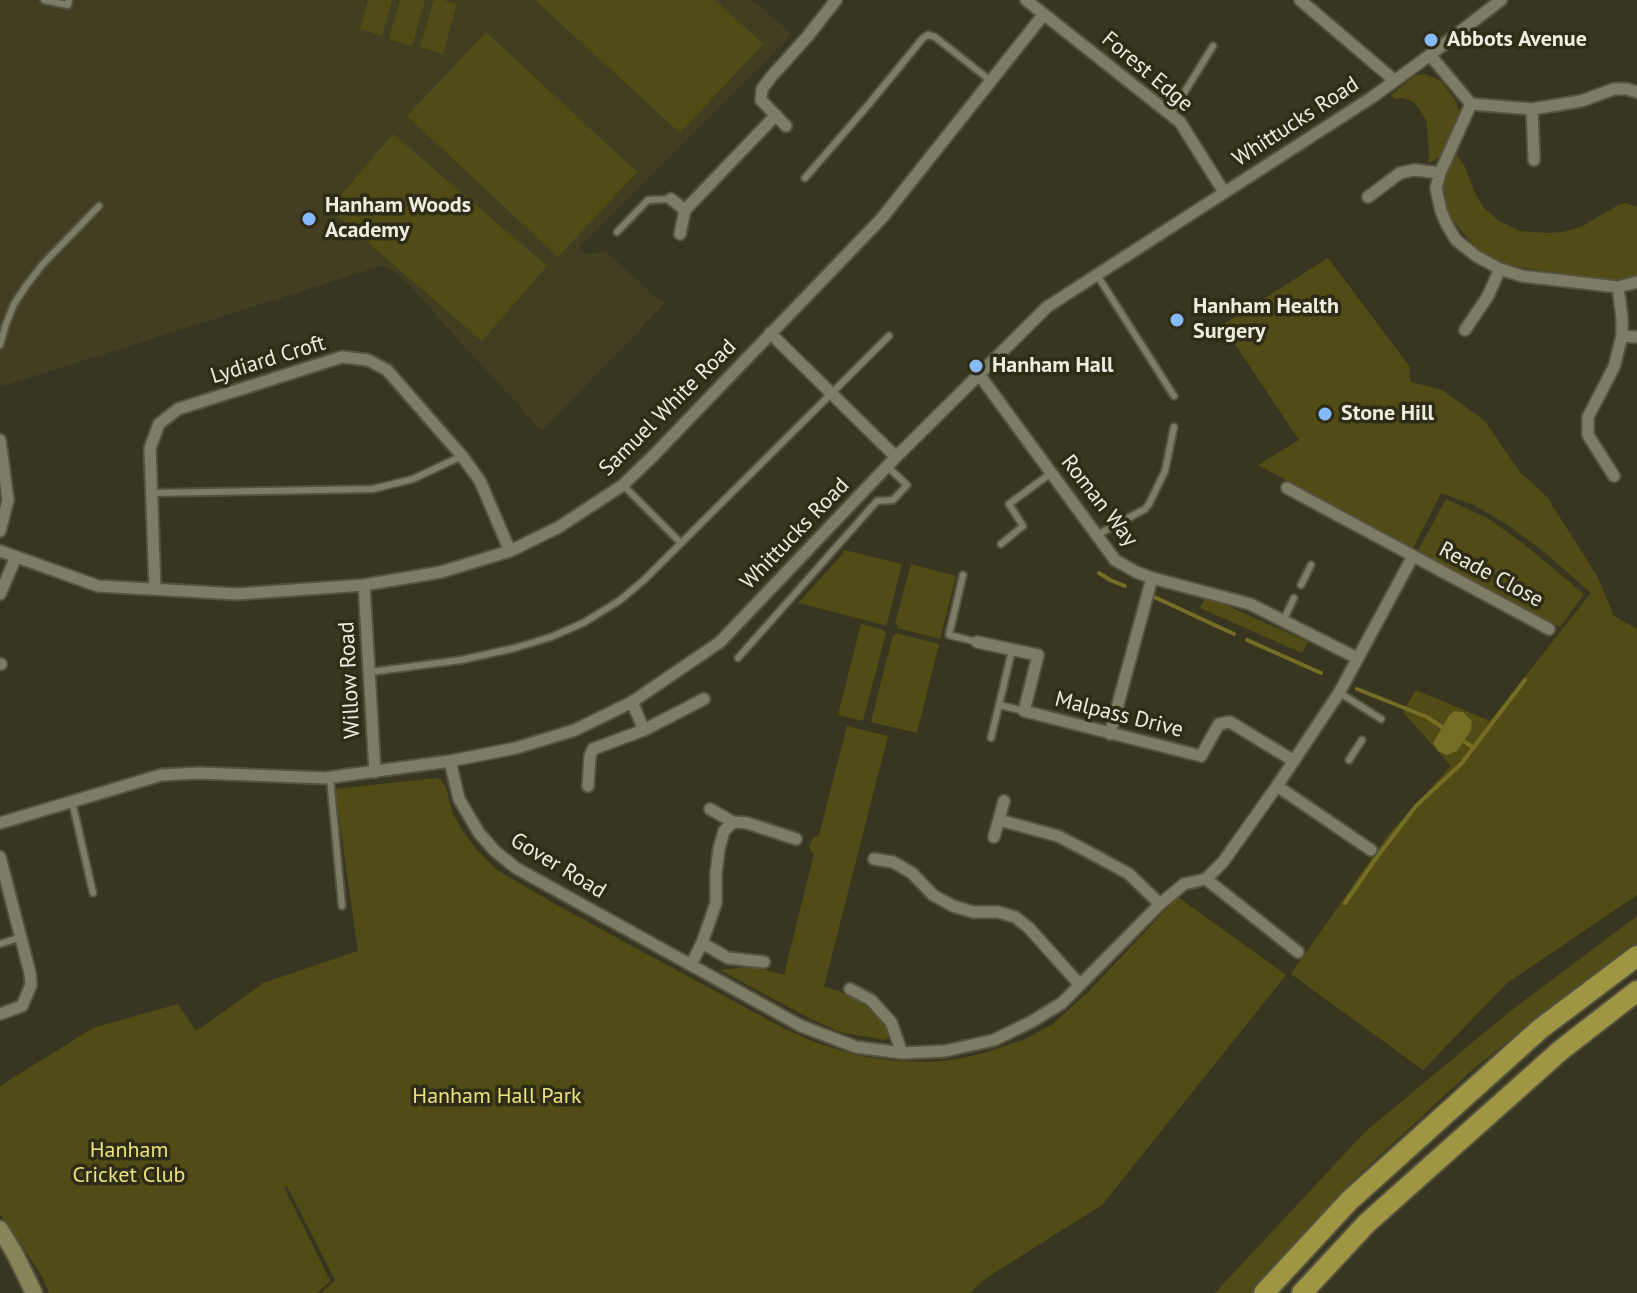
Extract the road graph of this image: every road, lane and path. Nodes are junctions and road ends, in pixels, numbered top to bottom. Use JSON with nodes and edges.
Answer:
{"nodes":[{"id":1,"x":44,"y":0,"type":"edge"},
{"id":2,"x":69,"y":0,"type":"edge"},
{"id":3,"x":836,"y":0,"type":"edge"},
{"id":4,"x":1026,"y":0,"type":"edge"},
{"id":5,"x":1300,"y":0,"type":"edge"},
{"id":6,"x":1501,"y":0,"type":"edge"},
{"id":7,"x":1044,"y":14,"type":"junction"},
{"id":8,"x":1213,"y":46,"type":"dead end"},
{"id":9,"x":1430,"y":55,"type":"junction"},
{"id":10,"x":1394,"y":80,"type":"junction"},
{"id":11,"x":991,"y":81,"type":"junction"},
{"id":12,"x":1637,"y":92,"type":"edge"},
{"id":13,"x":1471,"y":104,"type":"junction"},
{"id":14,"x":1532,"y":109,"type":"junction"},
{"id":15,"x":776,"y":115,"type":"junction"},
{"id":16,"x":1170,"y":115,"type":"junction"},
{"id":17,"x":786,"y":126,"type":"dead end"},
{"id":18,"x":1534,"y":160,"type":"dead end"},
{"id":19,"x":1440,"y":173,"type":"junction"},
{"id":20,"x":805,"y":178,"type":"dead end"},
{"id":21,"x":1224,"y":192,"type":"junction"},
{"id":22,"x":1368,"y":197,"type":"dead end"},
{"id":23,"x":671,"y":199,"type":"joint"},
{"id":24,"x":99,"y":206,"type":"dead end"},
{"id":25,"x":685,"y":210,"type":"junction"},
{"id":26,"x":617,"y":232,"type":"dead end"},
{"id":27,"x":680,"y":234,"type":"dead end"},
{"id":28,"x":1500,"y":269,"type":"junction"},
{"id":29,"x":1097,"y":275,"type":"junction"},
{"id":30,"x":1637,"y":282,"type":"edge"},
{"id":31,"x":1618,"y":287,"type":"junction"},
{"id":32,"x":1465,"y":330,"type":"dead end"},
{"id":33,"x":770,"y":333,"type":"junction"},
{"id":34,"x":889,"y":336,"type":"dead end"},
{"id":35,"x":1622,"y":336,"type":"junction"},
{"id":36,"x":1637,"y":337,"type":"edge"},
{"id":37,"x":0,"y":345,"type":"edge"},
{"id":38,"x":978,"y":373,"type":"junction"},
{"id":39,"x":830,"y":393,"type":"junction"},
{"id":40,"x":1174,"y":396,"type":"dead end"},
{"id":41,"x":1174,"y":427,"type":"dead end"},
{"id":42,"x":0,"y":440,"type":"edge"},
{"id":43,"x":462,"y":456,"type":"junction"},
{"id":44,"x":891,"y":462,"type":"junction"},
{"id":45,"x":1051,"y":473,"type":"junction"},
{"id":46,"x":1614,"y":476,"type":"dead end"},
{"id":47,"x":623,"y":485,"type":"junction"},
{"id":48,"x":1287,"y":488,"type":"dead end"},
{"id":49,"x":152,"y":493,"type":"junction"},
{"id":50,"x":0,"y":531,"type":"edge"},
{"id":51,"x":1097,"y":535,"type":"junction"},
{"id":52,"x":681,"y":543,"type":"junction"},
{"id":53,"x":1001,"y":544,"type":"dead end"},
{"id":54,"x":0,"y":551,"type":"edge"},
{"id":55,"x":510,"y":551,"type":"junction"},
{"id":56,"x":1413,"y":556,"type":"junction"},
{"id":57,"x":16,"y":557,"type":"junction"},
{"id":58,"x":1311,"y":565,"type":"dead end"},
{"id":59,"x":963,"y":575,"type":"dead end"},
{"id":60,"x":1152,"y":578,"type":"junction"},
{"id":61,"x":364,"y":585,"type":"junction"},
{"id":62,"x":1301,"y":585,"type":"dead end"},
{"id":63,"x":155,"y":589,"type":"junction"},
{"id":64,"x":0,"y":594,"type":"edge"},
{"id":65,"x":1294,"y":598,"type":"dead end"},
{"id":66,"x":1283,"y":621,"type":"junction"},
{"id":67,"x":1549,"y":629,"type":"dead end"},
{"id":68,"x":977,"y":642,"type":"joint"},
{"id":69,"x":1012,"y":650,"type":"junction"},
{"id":70,"x":738,"y":658,"type":"dead end"},
{"id":71,"x":1357,"y":658,"type":"junction"},
{"id":72,"x":370,"y":672,"type":"junction"},
{"id":73,"x":1339,"y":693,"type":"junction"},
{"id":74,"x":704,"y":699,"type":"dead end"},
{"id":75,"x":632,"y":702,"type":"junction"},
{"id":76,"x":999,"y":705,"type":"junction"},
{"id":77,"x":1024,"y":711,"type":"junction"},
{"id":78,"x":1372,"y":725,"type":"dead end"},
{"id":79,"x":644,"y":730,"type":"junction"},
{"id":80,"x":1110,"y":734,"type":"junction"},
{"id":81,"x":991,"y":738,"type":"dead end"},
{"id":82,"x":1362,"y":740,"type":"dead end"},
{"id":83,"x":1349,"y":760,"type":"dead end"},
{"id":84,"x":450,"y":761,"type":"junction"},
{"id":85,"x":1294,"y":761,"type":"junction"},
{"id":86,"x":375,"y":772,"type":"junction"},
{"id":87,"x":330,"y":777,"type":"junction"},
{"id":88,"x":588,"y":786,"type":"dead end"},
{"id":89,"x":1277,"y":786,"type":"junction"},
{"id":90,"x":72,"y":801,"type":"junction"},
{"id":91,"x":1004,"y":801,"type":"dead end"},
{"id":92,"x":710,"y":809,"type":"dead end"},
{"id":93,"x":999,"y":820,"type":"junction"},
{"id":94,"x":733,"y":822,"type":"junction"},
{"id":95,"x":0,"y":823,"type":"edge"},
{"id":96,"x":994,"y":837,"type":"dead end"},
{"id":97,"x":796,"y":839,"type":"dead end"},
{"id":98,"x":1371,"y":850,"type":"dead end"},
{"id":99,"x":0,"y":857,"type":"edge"},
{"id":100,"x":874,"y":859,"type":"dead end"},
{"id":101,"x":1206,"y":879,"type":"junction"},
{"id":102,"x":93,"y":893,"type":"dead end"},
{"id":103,"x":1160,"y":904,"type":"junction"},
{"id":104,"x":342,"y":906,"type":"dead end"},
{"id":105,"x":21,"y":937,"type":"junction"},
{"id":106,"x":702,"y":943,"type":"junction"},
{"id":107,"x":0,"y":944,"type":"edge"},
{"id":108,"x":1298,"y":952,"type":"dead end"},
{"id":109,"x":1637,"y":956,"type":"edge"},
{"id":110,"x":764,"y":962,"type":"dead end"},
{"id":111,"x":691,"y":965,"type":"junction"},
{"id":112,"x":1080,"y":985,"type":"junction"},
{"id":113,"x":850,"y":989,"type":"dead end"},
{"id":114,"x":1637,"y":991,"type":"edge"},
{"id":115,"x":0,"y":1014,"type":"edge"},
{"id":116,"x":902,"y":1053,"type":"junction"},
{"id":117,"x":0,"y":1229,"type":"edge"},
{"id":118,"x":34,"y":1293,"type":"edge"},
{"id":119,"x":1264,"y":1293,"type":"edge"},
{"id":120,"x":1302,"y":1293,"type":"edge"}],
"edges":[{"from":1,"to":2,"type":"lane"},
{"from":3,"to":15,"type":"street"},
{"from":4,"to":7,"type":"street","name":"Forest Edge"},
{"from":5,"to":10,"type":"street"},
{"from":6,"to":9,"type":"street","name":"Whittucks Road"},
{"from":7,"to":11,"type":"street","name":"Samuel White Road"},
{"from":7,"to":16,"type":"street","name":"Forest Edge"},
{"from":8,"to":16,"type":"lane"},
{"from":9,"to":10,"type":"street","name":"Whittucks Road"},
{"from":9,"to":13,"type":"street"},
{"from":10,"to":21,"type":"street","name":"Whittucks Road"},
{"from":11,"to":20,"type":"lane"},
{"from":11,"to":33,"type":"street","name":"Samuel White Road"},
{"from":12,"to":14,"type":"street"},
{"from":13,"to":14,"type":"street"},
{"from":13,"to":19,"type":"street"},
{"from":14,"to":18,"type":"street"},
{"from":15,"to":17,"type":"street"},
{"from":15,"to":25,"type":"street"},
{"from":16,"to":21,"type":"street","name":"Forest Edge"},
{"from":19,"to":22,"type":"street"},
{"from":19,"to":28,"type":"street"},
{"from":21,"to":29,"type":"street","name":"Whittucks Road"},
{"from":23,"to":25,"type":"street"},
{"from":23,"to":26,"type":"lane"},
{"from":24,"to":37,"type":"lane"},
{"from":25,"to":27,"type":"street"},
{"from":28,"to":31,"type":"street"},
{"from":28,"to":32,"type":"street"},
{"from":29,"to":38,"type":"street","name":"Whittucks Road"},
{"from":29,"to":40,"type":"lane"},
{"from":30,"to":31,"type":"street"},
{"from":31,"to":35,"type":"street"},
{"from":33,"to":39,"type":"street"},
{"from":33,"to":47,"type":"street","name":"Samuel White Road"},
{"from":34,"to":39,"type":"lane"},
{"from":35,"to":36,"type":"street"},
{"from":35,"to":46,"type":"street"},
{"from":38,"to":44,"type":"street","name":"Whittucks Road"},
{"from":38,"to":45,"type":"street","name":"Roman Way"},
{"from":39,"to":44,"type":"street"},
{"from":39,"to":52,"type":"lane"},
{"from":41,"to":51,"type":"lane"},
{"from":42,"to":50,"type":"street"},
{"from":43,"to":49,"type":"lane"},
{"from":43,"to":49,"type":"street","name":"Lydiard Croft"},
{"from":43,"to":55,"type":"street","name":"Lydiard Croft"},
{"from":44,"to":70,"type":"lane"},
{"from":44,"to":75,"type":"street","name":"Whittucks Road"},
{"from":45,"to":51,"type":"street","name":"Roman Way"},
{"from":45,"to":53,"type":"lane"},
{"from":47,"to":52,"type":"lane"},
{"from":47,"to":55,"type":"street","name":"Samuel White Road"},
{"from":48,"to":56,"type":"street","name":"Reade Close"},
{"from":49,"to":63,"type":"street","name":"Lydiard Croft"},
{"from":51,"to":60,"type":"street","name":"Roman Way"},
{"from":52,"to":72,"type":"lane"},
{"from":54,"to":57,"type":"street","name":"Samuel White Road"},
{"from":55,"to":61,"type":"street","name":"Samuel White Road"},
{"from":56,"to":67,"type":"street","name":"Reade Close"},
{"from":56,"to":71,"type":"street","name":"Reade Close"},
{"from":57,"to":63,"type":"street","name":"Samuel White Road"},
{"from":57,"to":64,"type":"street"},
{"from":58,"to":62,"type":"lane"},
{"from":59,"to":68,"type":"lane"},
{"from":60,"to":66,"type":"street","name":"Roman Way"},
{"from":60,"to":80,"type":"street"},
{"from":61,"to":63,"type":"street","name":"Samuel White Road"},
{"from":61,"to":72,"type":"street","name":"Willow Road"},
{"from":65,"to":66,"type":"lane"},
{"from":66,"to":71,"type":"street","name":"Roman Way"},
{"from":68,"to":69,"type":"street","name":"Malpass Drive"},
{"from":69,"to":76,"type":"lane"},
{"from":69,"to":77,"type":"street","name":"Malpass Drive"},
{"from":71,"to":73,"type":"street","name":"Reade Close"},
{"from":72,"to":86,"type":"street","name":"Willow Road"},
{"from":73,"to":78,"type":"lane"},
{"from":73,"to":85,"type":"street","name":"Reade Close"},
{"from":74,"to":79,"type":"street"},
{"from":75,"to":79,"type":"street"},
{"from":75,"to":84,"type":"street","name":"Whittucks Road"},
{"from":76,"to":77,"type":"lane"},
{"from":76,"to":81,"type":"lane"},
{"from":77,"to":80,"type":"street","name":"Malpass Drive"},
{"from":79,"to":88,"type":"street"},
{"from":80,"to":85,"type":"street","name":"Malpass Drive"},
{"from":82,"to":83,"type":"lane"},
{"from":84,"to":86,"type":"street","name":"Whittucks Road"},
{"from":84,"to":111,"type":"street","name":"Gover Road"},
{"from":85,"to":89,"type":"street","name":"Reade Close"},
{"from":86,"to":87,"type":"street","name":"Whittucks Road"},
{"from":87,"to":90,"type":"street","name":"Whittucks Road"},
{"from":87,"to":104,"type":"lane"},
{"from":89,"to":98,"type":"street"},
{"from":89,"to":101,"type":"street","name":"Reade Close"},
{"from":90,"to":95,"type":"street","name":"Whittucks Road"},
{"from":90,"to":102,"type":"lane"},
{"from":91,"to":93,"type":"street"},
{"from":92,"to":94,"type":"street"},
{"from":93,"to":96,"type":"street"},
{"from":93,"to":103,"type":"street"},
{"from":94,"to":97,"type":"street"},
{"from":94,"to":106,"type":"street"},
{"from":99,"to":105,"type":"street"},
{"from":100,"to":112,"type":"street"},
{"from":101,"to":103,"type":"street","name":"Gover Road"},
{"from":101,"to":108,"type":"street"},
{"from":103,"to":112,"type":"street","name":"Gover Road"},
{"from":105,"to":107,"type":"lane"},
{"from":105,"to":115,"type":"street"},
{"from":106,"to":110,"type":"street"},
{"from":106,"to":111,"type":"street"},
{"from":109,"to":119,"type":"highway"},
{"from":111,"to":116,"type":"street","name":"Gover Road"},
{"from":112,"to":116,"type":"street","name":"Gover Road"},
{"from":113,"to":116,"type":"street"},
{"from":114,"to":120,"type":"highway"},
{"from":117,"to":118,"type":"street"}]}
